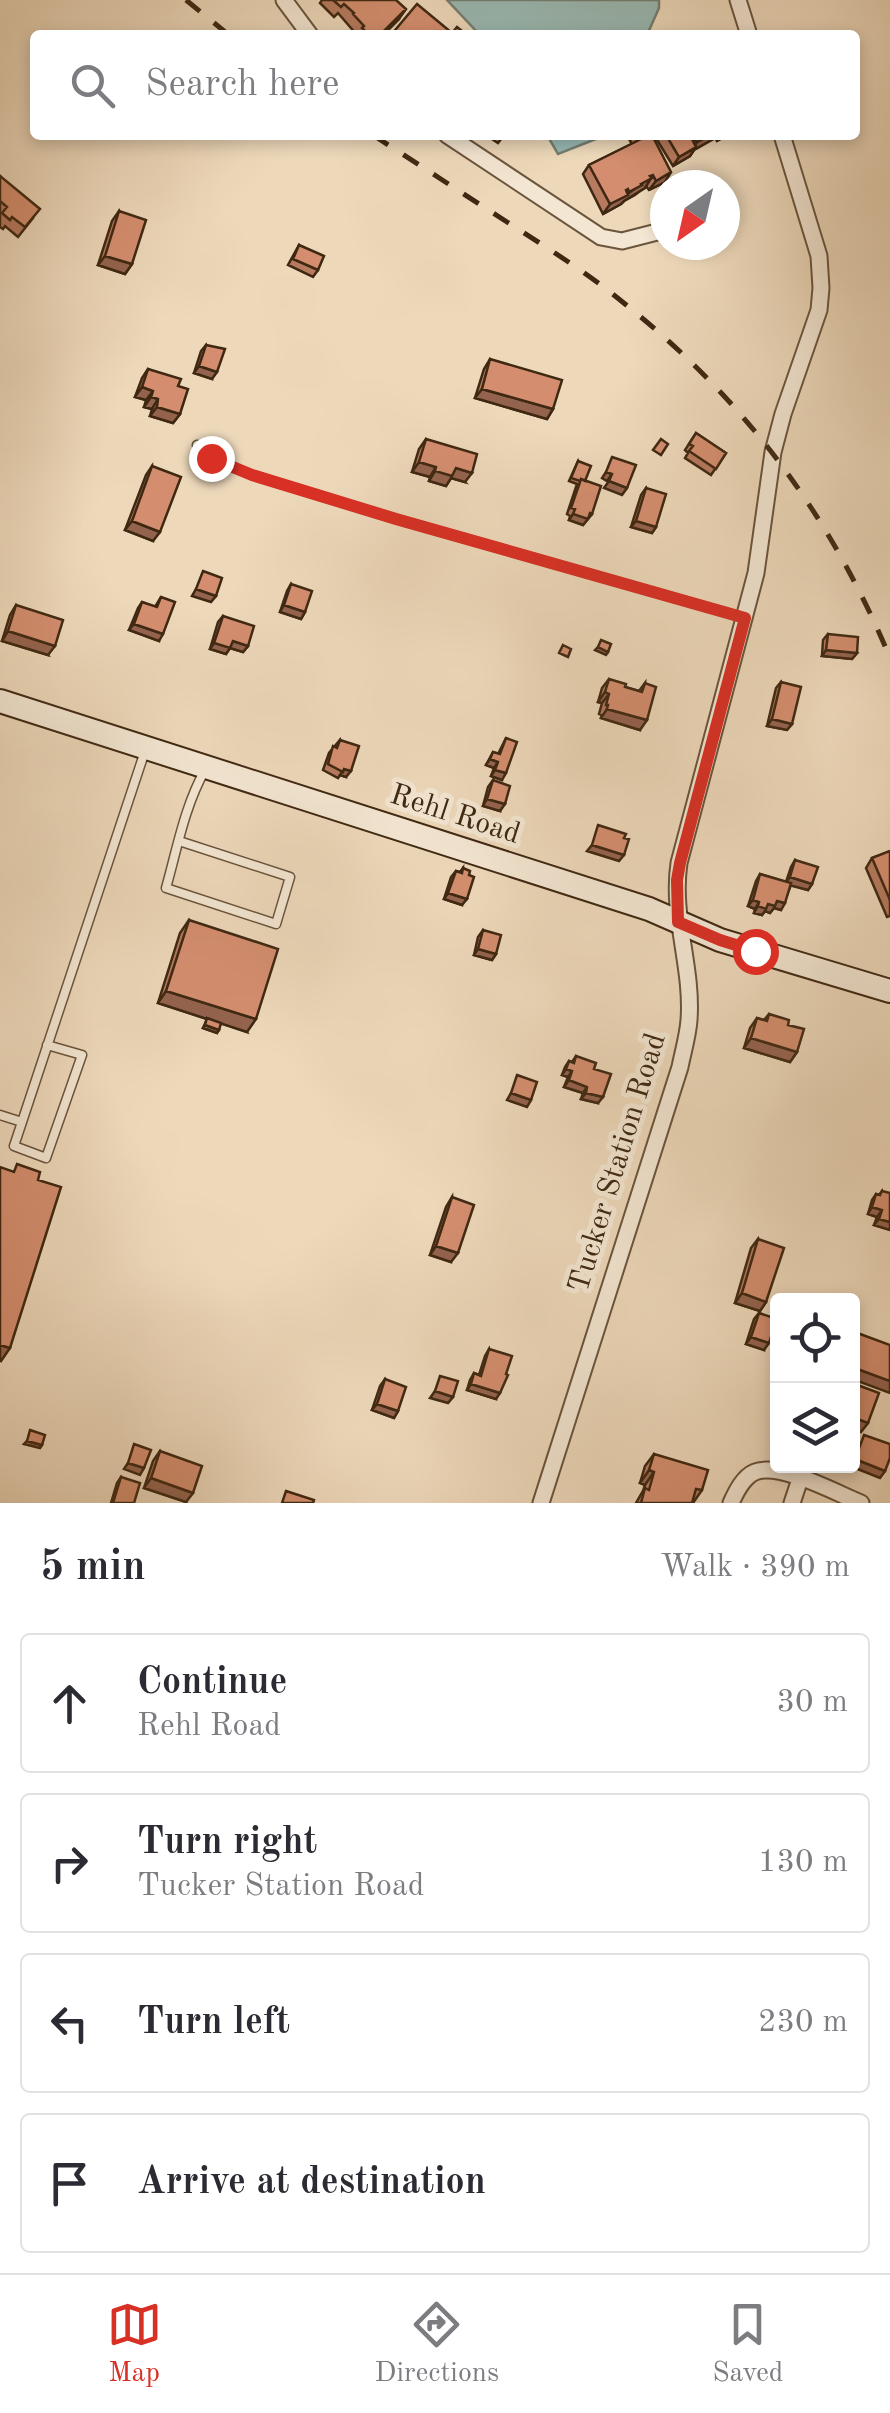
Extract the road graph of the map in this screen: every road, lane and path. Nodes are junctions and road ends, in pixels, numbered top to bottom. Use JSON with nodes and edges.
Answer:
{"nodes":[{"id":1,"x":284,"y":0,"type":"edge"},
{"id":2,"x":738,"y":0,"type":"edge"},
{"id":3,"x":306,"y":30,"type":"edge"},
{"id":4,"x":747,"y":30,"type":"edge"},
{"id":5,"x":455,"y":140,"type":"edge"},
{"id":6,"x":784,"y":140,"type":"edge"},
{"id":7,"x":650,"y":234,"type":"edge"},
{"id":8,"x":197,"y":444,"type":"dead end"},
{"id":9,"x":745,"y":618,"type":"junction"},
{"id":10,"x":0,"y":700,"type":"edge"},
{"id":11,"x":146,"y":747,"type":"junction"},
{"id":12,"x":207,"y":766,"type":"junction"},
{"id":13,"x":179,"y":842,"type":"junction"},
{"id":14,"x":678,"y":922,"type":"junction"},
{"id":15,"x":890,"y":991,"type":"edge"},
{"id":16,"x":48,"y":1044,"type":"junction"},
{"id":17,"x":0,"y":1115,"type":"edge"},
{"id":18,"x":22,"y":1122,"type":"junction"},
{"id":19,"x":800,"y":1479,"type":"junction"},
{"id":20,"x":542,"y":1503,"type":"edge"},
{"id":21,"x":731,"y":1503,"type":"edge"},
{"id":22,"x":792,"y":1503,"type":"edge"},
{"id":23,"x":861,"y":1503,"type":"edge"}],
"edges":[{"from":1,"to":3,"type":"street"},
{"from":2,"to":4,"type":"street"},
{"from":5,"to":7,"type":"street"},
{"from":6,"to":9,"type":"street","name":"Tucker Station Road"},
{"from":8,"to":9,"type":"lane"},
{"from":9,"to":14,"type":"street","name":"Tucker Station Road"},
{"from":10,"to":11,"type":"street","name":"Rehl Road"},
{"from":11,"to":12,"type":"street","name":"Rehl Road"},
{"from":11,"to":16,"type":"lane"},
{"from":12,"to":13,"type":"lane"},
{"from":12,"to":14,"type":"street","name":"Rehl Road"},
{"from":13,"to":13,"type":"lane"},
{"from":14,"to":15,"type":"street","name":"Rehl Road"},
{"from":14,"to":20,"type":"street","name":"Tucker Station Road"},
{"from":16,"to":18,"type":"lane"},
{"from":16,"to":18,"type":"lane"},
{"from":17,"to":18,"type":"lane"},
{"from":19,"to":21,"type":"street"},
{"from":19,"to":22,"type":"street"},
{"from":19,"to":23,"type":"street"}]}
